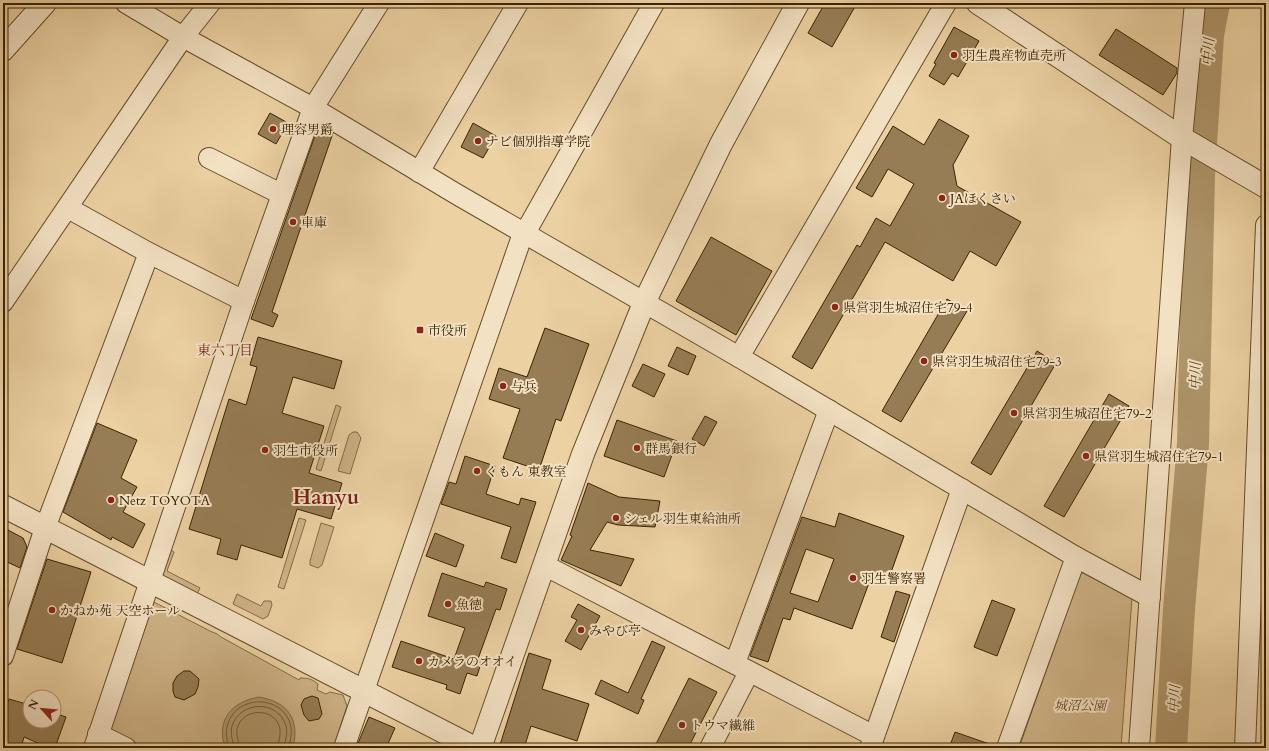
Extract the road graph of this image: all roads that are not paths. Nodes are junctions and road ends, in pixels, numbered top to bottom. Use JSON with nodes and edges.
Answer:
{"nodes":[{"id":1,"x":45,"y":3,"type":"edge"},
{"id":2,"x":126,"y":3,"type":"edge"},
{"id":3,"x":210,"y":3,"type":"edge"},
{"id":4,"x":379,"y":3,"type":"edge"},
{"id":5,"x":518,"y":3,"type":"edge"},
{"id":6,"x":654,"y":3,"type":"edge"},
{"id":7,"x":946,"y":3,"type":"edge"},
{"id":8,"x":978,"y":3,"type":"edge"},
{"id":9,"x":1195,"y":3,"type":"edge"},
{"id":10,"x":796,"y":4,"type":"edge"},
{"id":11,"x":183,"y":37,"type":"junction"},
{"id":12,"x":3,"y":50,"type":"edge"},
{"id":13,"x":313,"y":108,"type":"junction"},
{"id":14,"x":1182,"y":138,"type":"junction"},
{"id":15,"x":209,"y":158,"type":"dead end"},
{"id":16,"x":419,"y":172,"type":"junction"},
{"id":17,"x":1266,"y":187,"type":"edge"},
{"id":18,"x":281,"y":194,"type":"junction"},
{"id":19,"x":68,"y":208,"type":"junction"},
{"id":20,"x":1266,"y":225,"type":"edge"},
{"id":21,"x":524,"y":233,"type":"junction"},
{"id":22,"x":149,"y":253,"type":"junction"},
{"id":23,"x":244,"y":301,"type":"junction"},
{"id":24,"x":3,"y":302,"type":"edge"},
{"id":25,"x":644,"y":303,"type":"junction"},
{"id":26,"x":739,"y":357,"type":"junction"},
{"id":27,"x":829,"y":410,"type":"junction"},
{"id":28,"x":962,"y":489,"type":"junction"},
{"id":29,"x":3,"y":506,"type":"edge"},
{"id":30,"x":45,"y":528,"type":"junction"},
{"id":31,"x":1076,"y":557,"type":"junction"},
{"id":32,"x":544,"y":565,"type":"junction"},
{"id":33,"x":150,"y":580,"type":"junction"},
{"id":34,"x":1150,"y":597,"type":"junction"},
{"id":35,"x":3,"y":656,"type":"edge"},
{"id":36,"x":742,"y":667,"type":"junction"},
{"id":37,"x":364,"y":691,"type":"junction"},
{"id":38,"x":96,"y":741,"type":"edge"},
{"id":39,"x":872,"y":742,"type":"edge"},
{"id":40,"x":126,"y":748,"type":"edge"},
{"id":41,"x":344,"y":748,"type":"edge"},
{"id":42,"x":475,"y":748,"type":"edge"},
{"id":43,"x":480,"y":748,"type":"edge"},
{"id":44,"x":710,"y":748,"type":"edge"},
{"id":45,"x":1007,"y":748,"type":"edge"},
{"id":46,"x":1139,"y":748,"type":"edge"},
{"id":47,"x":1245,"y":748,"type":"edge"}],
"edges":[{"from":1,"to":12,"type":"street"},
{"from":2,"to":11,"type":"street"},
{"from":3,"to":11,"type":"street"},
{"from":4,"to":13,"type":"street"},
{"from":5,"to":16,"type":"street"},
{"from":6,"to":21,"type":"street"},
{"from":7,"to":26,"type":"street"},
{"from":8,"to":14,"type":"street"},
{"from":9,"to":14,"type":"street"},
{"from":10,"to":25,"type":"street"},
{"from":11,"to":13,"type":"street"},
{"from":11,"to":19,"type":"street"},
{"from":13,"to":16,"type":"street"},
{"from":13,"to":18,"type":"street"},
{"from":14,"to":17,"type":"street"},
{"from":14,"to":34,"type":"street"},
{"from":15,"to":18,"type":"street"},
{"from":16,"to":21,"type":"street"},
{"from":18,"to":23,"type":"street"},
{"from":19,"to":22,"type":"street"},
{"from":19,"to":24,"type":"street"},
{"from":20,"to":47,"type":"street"},
{"from":21,"to":25,"type":"street"},
{"from":21,"to":37,"type":"street"},
{"from":22,"to":23,"type":"street"},
{"from":22,"to":30,"type":"street"},
{"from":23,"to":33,"type":"street"},
{"from":25,"to":26,"type":"street"},
{"from":25,"to":32,"type":"street"},
{"from":26,"to":27,"type":"street"},
{"from":27,"to":28,"type":"street"},
{"from":27,"to":36,"type":"street"},
{"from":28,"to":31,"type":"street"},
{"from":28,"to":39,"type":"street"},
{"from":29,"to":30,"type":"street"},
{"from":30,"to":33,"type":"street"},
{"from":30,"to":35,"type":"street"},
{"from":31,"to":34,"type":"street"},
{"from":31,"to":45,"type":"street"},
{"from":32,"to":36,"type":"street"},
{"from":32,"to":43,"type":"street"},
{"from":33,"to":37,"type":"street"},
{"from":33,"to":38,"type":"street"},
{"from":34,"to":46,"type":"street"},
{"from":36,"to":39,"type":"street"},
{"from":36,"to":44,"type":"street"},
{"from":37,"to":41,"type":"street"},
{"from":37,"to":42,"type":"street"},
{"from":38,"to":40,"type":"street"}]}
